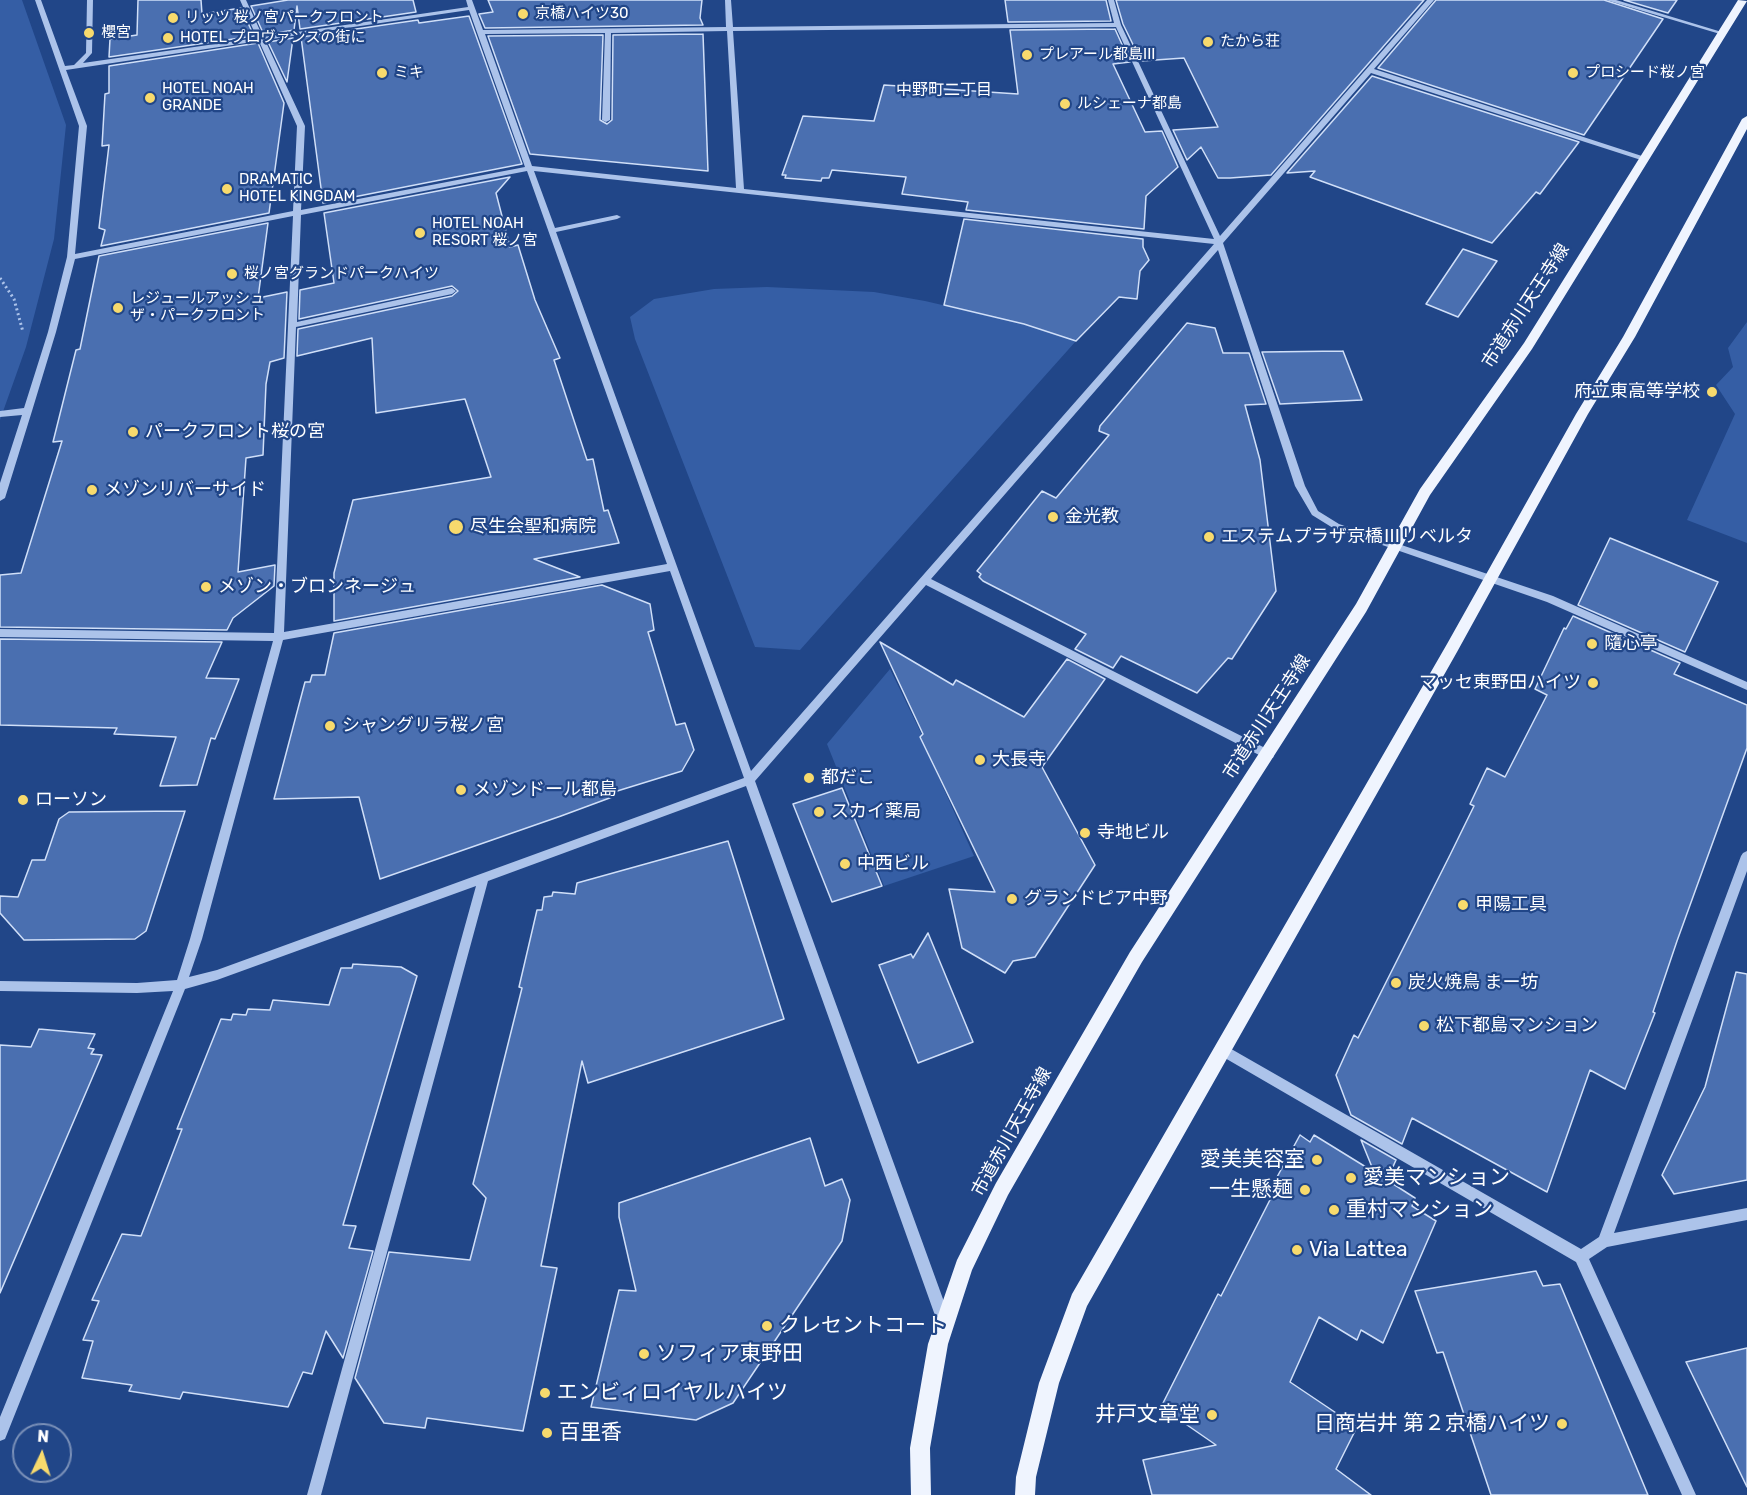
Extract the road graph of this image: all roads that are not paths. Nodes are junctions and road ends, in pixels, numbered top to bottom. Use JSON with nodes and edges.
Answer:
{"nodes":[{"id":1,"x":41,"y":0,"type":"edge"},
{"id":2,"x":90,"y":0,"type":"edge"},
{"id":3,"x":243,"y":0,"type":"edge"},
{"id":4,"x":728,"y":0,"type":"edge"},
{"id":5,"x":1111,"y":0,"type":"edge"},
{"id":6,"x":1431,"y":0,"type":"edge"},
{"id":7,"x":1609,"y":0,"type":"edge"},
{"id":8,"x":1743,"y":0,"type":"edge"},
{"id":9,"x":471,"y":4,"type":"edge"},
{"id":10,"x":1118,"y":25,"type":"junction"},
{"id":11,"x":730,"y":30,"type":"junction"},
{"id":12,"x":608,"y":31,"type":"junction"},
{"id":13,"x":481,"y":32,"type":"junction"},
{"id":14,"x":1722,"y":33,"type":"junction"},
{"id":15,"x":261,"y":39,"type":"junction"},
{"id":16,"x":76,"y":66,"type":"junction"},
{"id":17,"x":64,"y":68,"type":"junction"},
{"id":18,"x":1370,"y":70,"type":"junction"},
{"id":19,"x":1747,"y":119,"type":"edge"},
{"id":20,"x":606,"y":120,"type":"dead end"},
{"id":21,"x":1644,"y":158,"type":"junction"},
{"id":22,"x":529,"y":168,"type":"junction"},
{"id":23,"x":740,"y":190,"type":"junction"},
{"id":24,"x":298,"y":212,"type":"junction"},
{"id":25,"x":616,"y":217,"type":"dead end"},
{"id":26,"x":552,"y":231,"type":"junction"},
{"id":27,"x":1219,"y":242,"type":"junction"},
{"id":28,"x":71,"y":257,"type":"junction"},
{"id":29,"x":452,"y":291,"type":"dead end"},
{"id":30,"x":293,"y":325,"type":"junction"},
{"id":31,"x":28,"y":411,"type":"junction"},
{"id":32,"x":0,"y":414,"type":"edge"},
{"id":33,"x":0,"y":498,"type":"edge"},
{"id":34,"x":1394,"y":546,"type":"junction"},
{"id":35,"x":673,"y":567,"type":"junction"},
{"id":36,"x":1491,"y":579,"type":"junction"},
{"id":37,"x":925,"y":580,"type":"junction"},
{"id":38,"x":0,"y":633,"type":"edge"},
{"id":39,"x":279,"y":638,"type":"junction"},
{"id":40,"x":1747,"y":686,"type":"edge"},
{"id":41,"x":1269,"y":755,"type":"junction"},
{"id":42,"x":749,"y":781,"type":"junction"},
{"id":43,"x":1747,"y":856,"type":"edge"},
{"id":44,"x":483,"y":879,"type":"junction"},
{"id":45,"x":181,"y":985,"type":"junction"},
{"id":46,"x":0,"y":986,"type":"edge"},
{"id":47,"x":1222,"y":1050,"type":"junction"},
{"id":48,"x":1747,"y":1214,"type":"edge"},
{"id":49,"x":1604,"y":1240,"type":"junction"},
{"id":50,"x":1581,"y":1257,"type":"junction"},
{"id":51,"x":945,"y":1324,"type":"junction"},
{"id":52,"x":0,"y":1434,"type":"edge"},
{"id":53,"x":314,"y":1495,"type":"edge"},
{"id":54,"x":921,"y":1495,"type":"edge"},
{"id":55,"x":1026,"y":1495,"type":"edge"},
{"id":56,"x":1689,"y":1495,"type":"edge"}],
"edges":[{"from":1,"to":17,"type":"street"},
{"from":2,"to":16,"type":"street"},
{"from":3,"to":15,"type":"street"},
{"from":4,"to":11,"type":"street"},
{"from":5,"to":10,"type":"street"},
{"from":6,"to":18,"type":"street"},
{"from":7,"to":14,"type":"street"},
{"from":8,"to":14,"type":"main road","name":"市道赤川天王寺線"},
{"from":9,"to":13,"type":"street"},
{"from":9,"to":15,"type":"street"},
{"from":10,"to":11,"type":"street"},
{"from":10,"to":27,"type":"street"},
{"from":11,"to":12,"type":"street"},
{"from":11,"to":23,"type":"street"},
{"from":12,"to":13,"type":"street"},
{"from":12,"to":20,"type":"street"},
{"from":13,"to":22,"type":"street"},
{"from":14,"to":21,"type":"main road","name":"市道赤川天王寺線"},
{"from":15,"to":16,"type":"street"},
{"from":15,"to":24,"type":"street"},
{"from":16,"to":17,"type":"street"},
{"from":17,"to":28,"type":"street"},
{"from":18,"to":21,"type":"street"},
{"from":18,"to":27,"type":"street"},
{"from":19,"to":36,"type":"main road"},
{"from":21,"to":34,"type":"main road","name":"市道赤川天王寺線"},
{"from":22,"to":23,"type":"street"},
{"from":22,"to":24,"type":"street"},
{"from":22,"to":26,"type":"street"},
{"from":23,"to":27,"type":"street"},
{"from":24,"to":28,"type":"street"},
{"from":24,"to":30,"type":"street"},
{"from":25,"to":26,"type":"street"},
{"from":26,"to":35,"type":"street"},
{"from":27,"to":34,"type":"street"},
{"from":27,"to":37,"type":"street"},
{"from":28,"to":31,"type":"street"},
{"from":29,"to":30,"type":"street"},
{"from":30,"to":39,"type":"street"},
{"from":31,"to":32,"type":"street"},
{"from":31,"to":33,"type":"street"},
{"from":34,"to":36,"type":"street"},
{"from":34,"to":41,"type":"main road","name":"市道赤川天王寺線"},
{"from":35,"to":39,"type":"street"},
{"from":35,"to":42,"type":"street"},
{"from":36,"to":40,"type":"street"},
{"from":36,"to":47,"type":"main road"},
{"from":37,"to":41,"type":"street"},
{"from":37,"to":42,"type":"street"},
{"from":38,"to":39,"type":"street"},
{"from":39,"to":45,"type":"street"},
{"from":41,"to":51,"type":"main road","name":"市道赤川天王寺線"},
{"from":42,"to":44,"type":"street"},
{"from":42,"to":51,"type":"street"},
{"from":43,"to":49,"type":"street"},
{"from":44,"to":45,"type":"street"},
{"from":44,"to":53,"type":"street"},
{"from":45,"to":46,"type":"street"},
{"from":45,"to":52,"type":"street"},
{"from":47,"to":50,"type":"street"},
{"from":47,"to":55,"type":"main road"},
{"from":48,"to":49,"type":"street"},
{"from":49,"to":50,"type":"street"},
{"from":50,"to":56,"type":"street"},
{"from":51,"to":54,"type":"main road","name":"市道赤川天王寺線"}]}
